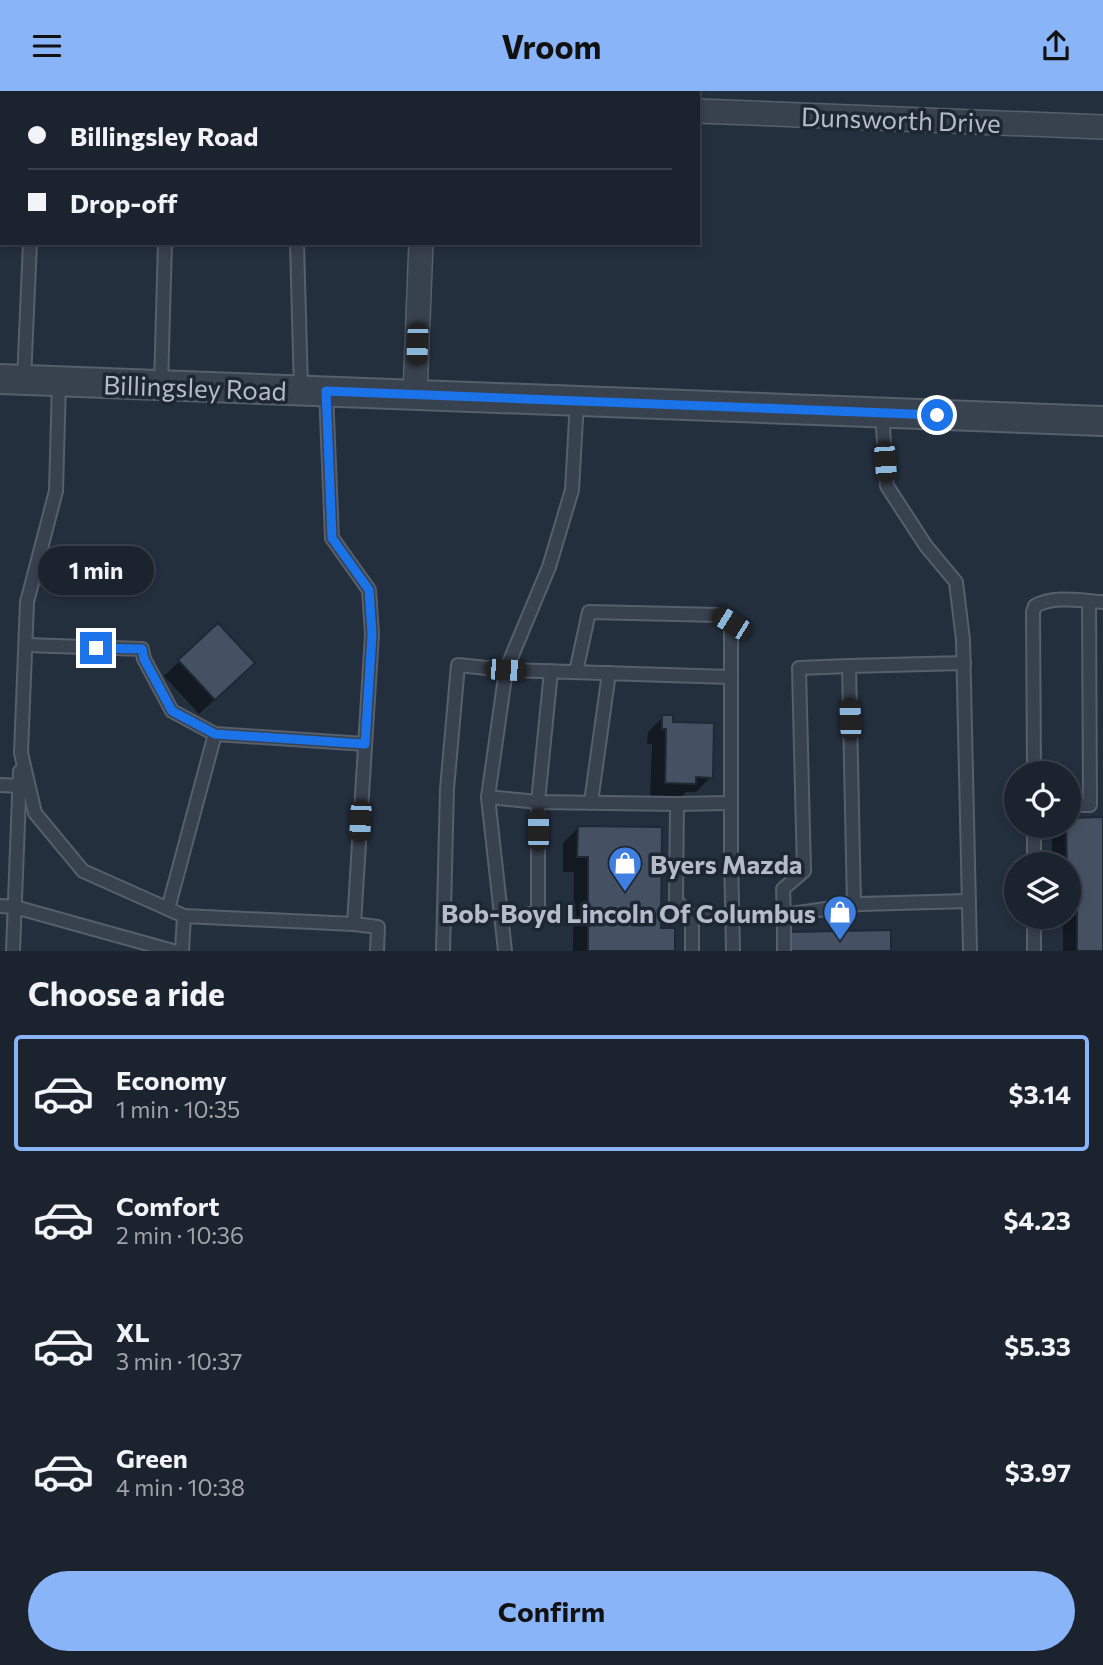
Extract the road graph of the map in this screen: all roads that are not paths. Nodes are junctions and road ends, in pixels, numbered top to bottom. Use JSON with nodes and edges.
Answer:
{"nodes":[{"id":1,"x":700,"y":111,"type":"edge"},
{"id":2,"x":1103,"y":127,"type":"edge"},
{"id":3,"x":30,"y":245,"type":"edge"},
{"id":4,"x":165,"y":245,"type":"edge"},
{"id":5,"x":297,"y":245,"type":"edge"},
{"id":6,"x":421,"y":245,"type":"edge"},
{"id":7,"x":12,"y":380,"type":"edge"},
{"id":8,"x":59,"y":382,"type":"junction"},
{"id":9,"x":161,"y":386,"type":"junction"},
{"id":10,"x":314,"y":391,"type":"junction"},
{"id":11,"x":415,"y":394,"type":"junction"},
{"id":12,"x":577,"y":401,"type":"junction"},
{"id":13,"x":882,"y":413,"type":"junction"},
{"id":14,"x":1103,"y":421,"type":"edge"},
{"id":15,"x":1089,"y":601,"type":"junction"},
{"id":16,"x":1103,"y":602,"type":"edge"},
{"id":17,"x":26,"y":645,"type":"junction"},
{"id":18,"x":964,"y":663,"type":"junction"},
{"id":19,"x":849,"y":666,"type":"junction"},
{"id":20,"x":506,"y":670,"type":"junction"},
{"id":21,"x":551,"y":671,"type":"junction"},
{"id":22,"x":576,"y":672,"type":"junction"},
{"id":23,"x":609,"y":673,"type":"junction"},
{"id":24,"x":730,"y":677,"type":"junction"},
{"id":25,"x":215,"y":734,"type":"junction"},
{"id":26,"x":365,"y":744,"type":"junction"},
{"id":27,"x":21,"y":753,"type":"junction"},
{"id":28,"x":1034,"y":761,"type":"edge"},
{"id":29,"x":0,"y":785,"type":"edge"},
{"id":30,"x":20,"y":786,"type":"junction"},
{"id":31,"x":488,"y":797,"type":"junction"},
{"id":32,"x":538,"y":802,"type":"junction"},
{"id":33,"x":591,"y":802,"type":"junction"},
{"id":34,"x":730,"y":803,"type":"junction"},
{"id":35,"x":677,"y":804,"type":"junction"},
{"id":36,"x":1097,"y":805,"type":"edge"},
{"id":37,"x":969,"y":901,"type":"junction"},
{"id":38,"x":854,"y":905,"type":"junction"},
{"id":39,"x":0,"y":906,"type":"edge"},
{"id":40,"x":15,"y":907,"type":"junction"},
{"id":41,"x":168,"y":909,"type":"junction"},
{"id":42,"x":784,"y":915,"type":"junction"},
{"id":43,"x":184,"y":916,"type":"junction"},
{"id":44,"x":692,"y":917,"type":"junction"},
{"id":45,"x":732,"y":917,"type":"junction"},
{"id":46,"x":502,"y":918,"type":"junction"},
{"id":47,"x":354,"y":924,"type":"junction"},
{"id":48,"x":1034,"y":929,"type":"edge"},
{"id":49,"x":13,"y":951,"type":"edge"},
{"id":50,"x":173,"y":951,"type":"edge"},
{"id":51,"x":182,"y":951,"type":"edge"},
{"id":52,"x":377,"y":951,"type":"edge"},
{"id":53,"x":443,"y":951,"type":"edge"},
{"id":54,"x":505,"y":951,"type":"edge"},
{"id":55,"x":692,"y":951,"type":"edge"},
{"id":56,"x":733,"y":951,"type":"edge"},
{"id":57,"x":783,"y":951,"type":"edge"},
{"id":58,"x":970,"y":951,"type":"edge"},
{"id":59,"x":1034,"y":951,"type":"edge"}],
"edges":[{"from":1,"to":2,"type":"street","name":"Dunsworth Drive"},
{"from":3,"to":7,"type":"lane"},
{"from":4,"to":9,"type":"lane"},
{"from":5,"to":10,"type":"lane"},
{"from":6,"to":11,"type":"street"},
{"from":7,"to":8,"type":"street","name":"Billingsley Road"},
{"from":8,"to":9,"type":"street","name":"Billingsley Road"},
{"from":8,"to":17,"type":"lane"},
{"from":9,"to":10,"type":"street","name":"Billingsley Road"},
{"from":10,"to":11,"type":"street","name":"Billingsley Road"},
{"from":10,"to":26,"type":"lane"},
{"from":11,"to":12,"type":"street","name":"Billingsley Road"},
{"from":12,"to":13,"type":"street","name":"Billingsley Road"},
{"from":12,"to":20,"type":"lane"},
{"from":13,"to":14,"type":"street","name":"Billingsley Road"},
{"from":13,"to":18,"type":"lane"},
{"from":15,"to":16,"type":"lane"},
{"from":15,"to":28,"type":"lane"},
{"from":15,"to":36,"type":"lane"},
{"from":17,"to":25,"type":"lane"},
{"from":17,"to":27,"type":"lane"},
{"from":18,"to":19,"type":"lane"},
{"from":18,"to":37,"type":"lane"},
{"from":19,"to":38,"type":"lane"},
{"from":19,"to":42,"type":"lane"},
{"from":20,"to":21,"type":"lane"},
{"from":20,"to":31,"type":"lane"},
{"from":20,"to":53,"type":"lane"},
{"from":21,"to":22,"type":"lane"},
{"from":21,"to":32,"type":"lane"},
{"from":22,"to":23,"type":"lane"},
{"from":22,"to":24,"type":"lane"},
{"from":23,"to":24,"type":"lane"},
{"from":23,"to":33,"type":"lane"},
{"from":24,"to":34,"type":"lane"},
{"from":25,"to":26,"type":"lane"},
{"from":25,"to":41,"type":"lane"},
{"from":26,"to":47,"type":"lane"},
{"from":27,"to":30,"type":"lane"},
{"from":27,"to":41,"type":"lane"},
{"from":29,"to":30,"type":"lane"},
{"from":30,"to":40,"type":"lane"},
{"from":31,"to":32,"type":"lane"},
{"from":31,"to":46,"type":"lane"},
{"from":32,"to":33,"type":"lane"},
{"from":32,"to":46,"type":"lane"},
{"from":33,"to":35,"type":"lane"},
{"from":34,"to":35,"type":"lane"},
{"from":34,"to":45,"type":"lane"},
{"from":35,"to":44,"type":"lane"},
{"from":37,"to":38,"type":"lane"},
{"from":37,"to":58,"type":"lane"},
{"from":38,"to":42,"type":"lane"},
{"from":39,"to":40,"type":"lane"},
{"from":40,"to":49,"type":"lane"},
{"from":40,"to":50,"type":"lane"},
{"from":41,"to":43,"type":"lane"},
{"from":42,"to":57,"type":"lane"},
{"from":43,"to":47,"type":"lane"},
{"from":43,"to":51,"type":"lane"},
{"from":44,"to":45,"type":"lane"},
{"from":44,"to":55,"type":"lane"},
{"from":45,"to":56,"type":"lane"},
{"from":46,"to":54,"type":"lane"},
{"from":47,"to":52,"type":"lane"},
{"from":48,"to":59,"type":"lane"}]}
